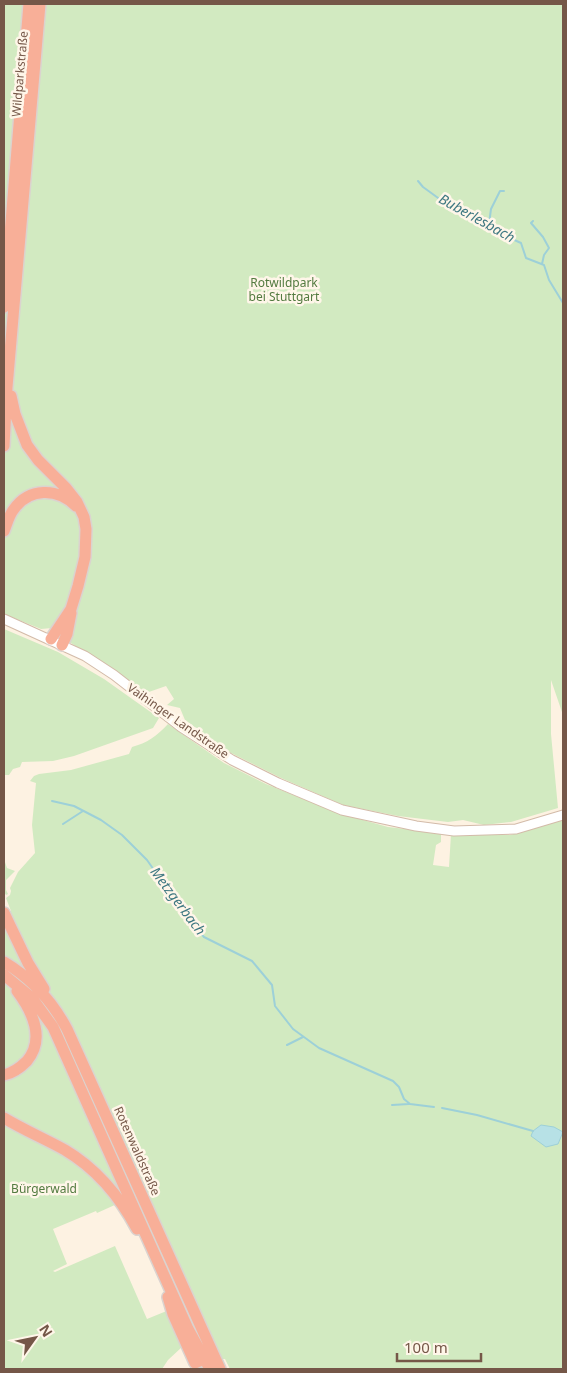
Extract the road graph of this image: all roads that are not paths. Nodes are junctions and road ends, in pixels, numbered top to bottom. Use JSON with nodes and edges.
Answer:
{"nodes":[{"id":1,"x":29,"y":4,"type":"edge"},
{"id":2,"x":40,"y":4,"type":"edge"},
{"id":3,"x":4,"y":307,"type":"edge"},
{"id":4,"x":7,"y":387,"type":"junction"},
{"id":5,"x":4,"y":446,"type":"edge"},
{"id":6,"x":82,"y":512,"type":"junction"},
{"id":7,"x":4,"y":531,"type":"edge"},
{"id":8,"x":71,"y":609,"type":"junction"},
{"id":9,"x":4,"y":618,"type":"edge"},
{"id":10,"x":51,"y":639,"type":"junction"},
{"id":11,"x":62,"y":645,"type":"junction"},
{"id":12,"x":563,"y":815,"type":"edge"},
{"id":13,"x":4,"y":913,"type":"edge"},
{"id":14,"x":4,"y":962,"type":"edge"},
{"id":15,"x":6,"y":977,"type":"edge"},
{"id":16,"x":52,"y":1004,"type":"junction"},
{"id":17,"x":4,"y":1075,"type":"edge"},
{"id":18,"x":4,"y":1118,"type":"edge"},
{"id":19,"x":165,"y":1289,"type":"junction"},
{"id":20,"x":178,"y":1305,"type":"junction"},
{"id":21,"x":203,"y":1364,"type":"edge"},
{"id":22,"x":220,"y":1369,"type":"edge"}],
"edges":[{"from":1,"to":3,"type":"highway","name":"Wildparkstraße"},
{"from":2,"to":4,"type":"highway","name":"Wildparkstraße"},
{"from":4,"to":5,"type":"highway","name":"Wildparkstraße"},
{"from":4,"to":6,"type":"highway"},
{"from":6,"to":7,"type":"highway"},
{"from":6,"to":8,"type":"highway"},
{"from":8,"to":10,"type":"highway"},
{"from":8,"to":11,"type":"highway"},
{"from":9,"to":10,"type":"street","name":"Vaihinger Landstraße"},
{"from":10,"to":11,"type":"street","name":"Vaihinger Landstraße"},
{"from":11,"to":12,"type":"street","name":"Vaihinger Landstraße"},
{"from":13,"to":16,"type":"highway"},
{"from":14,"to":16,"type":"highway","name":"Rotenwaldstraße"},
{"from":15,"to":17,"type":"highway"},
{"from":15,"to":20,"type":"highway","name":"Rotenwaldstraße"},
{"from":16,"to":22,"type":"highway","name":"Rotenwaldstraße"},
{"from":18,"to":19,"type":"highway"},
{"from":19,"to":20,"type":"highway"},
{"from":19,"to":21,"type":"highway","name":"Rotenwaldstraße"},
{"from":20,"to":21,"type":"highway","name":"Rotenwaldstraße"}]}
